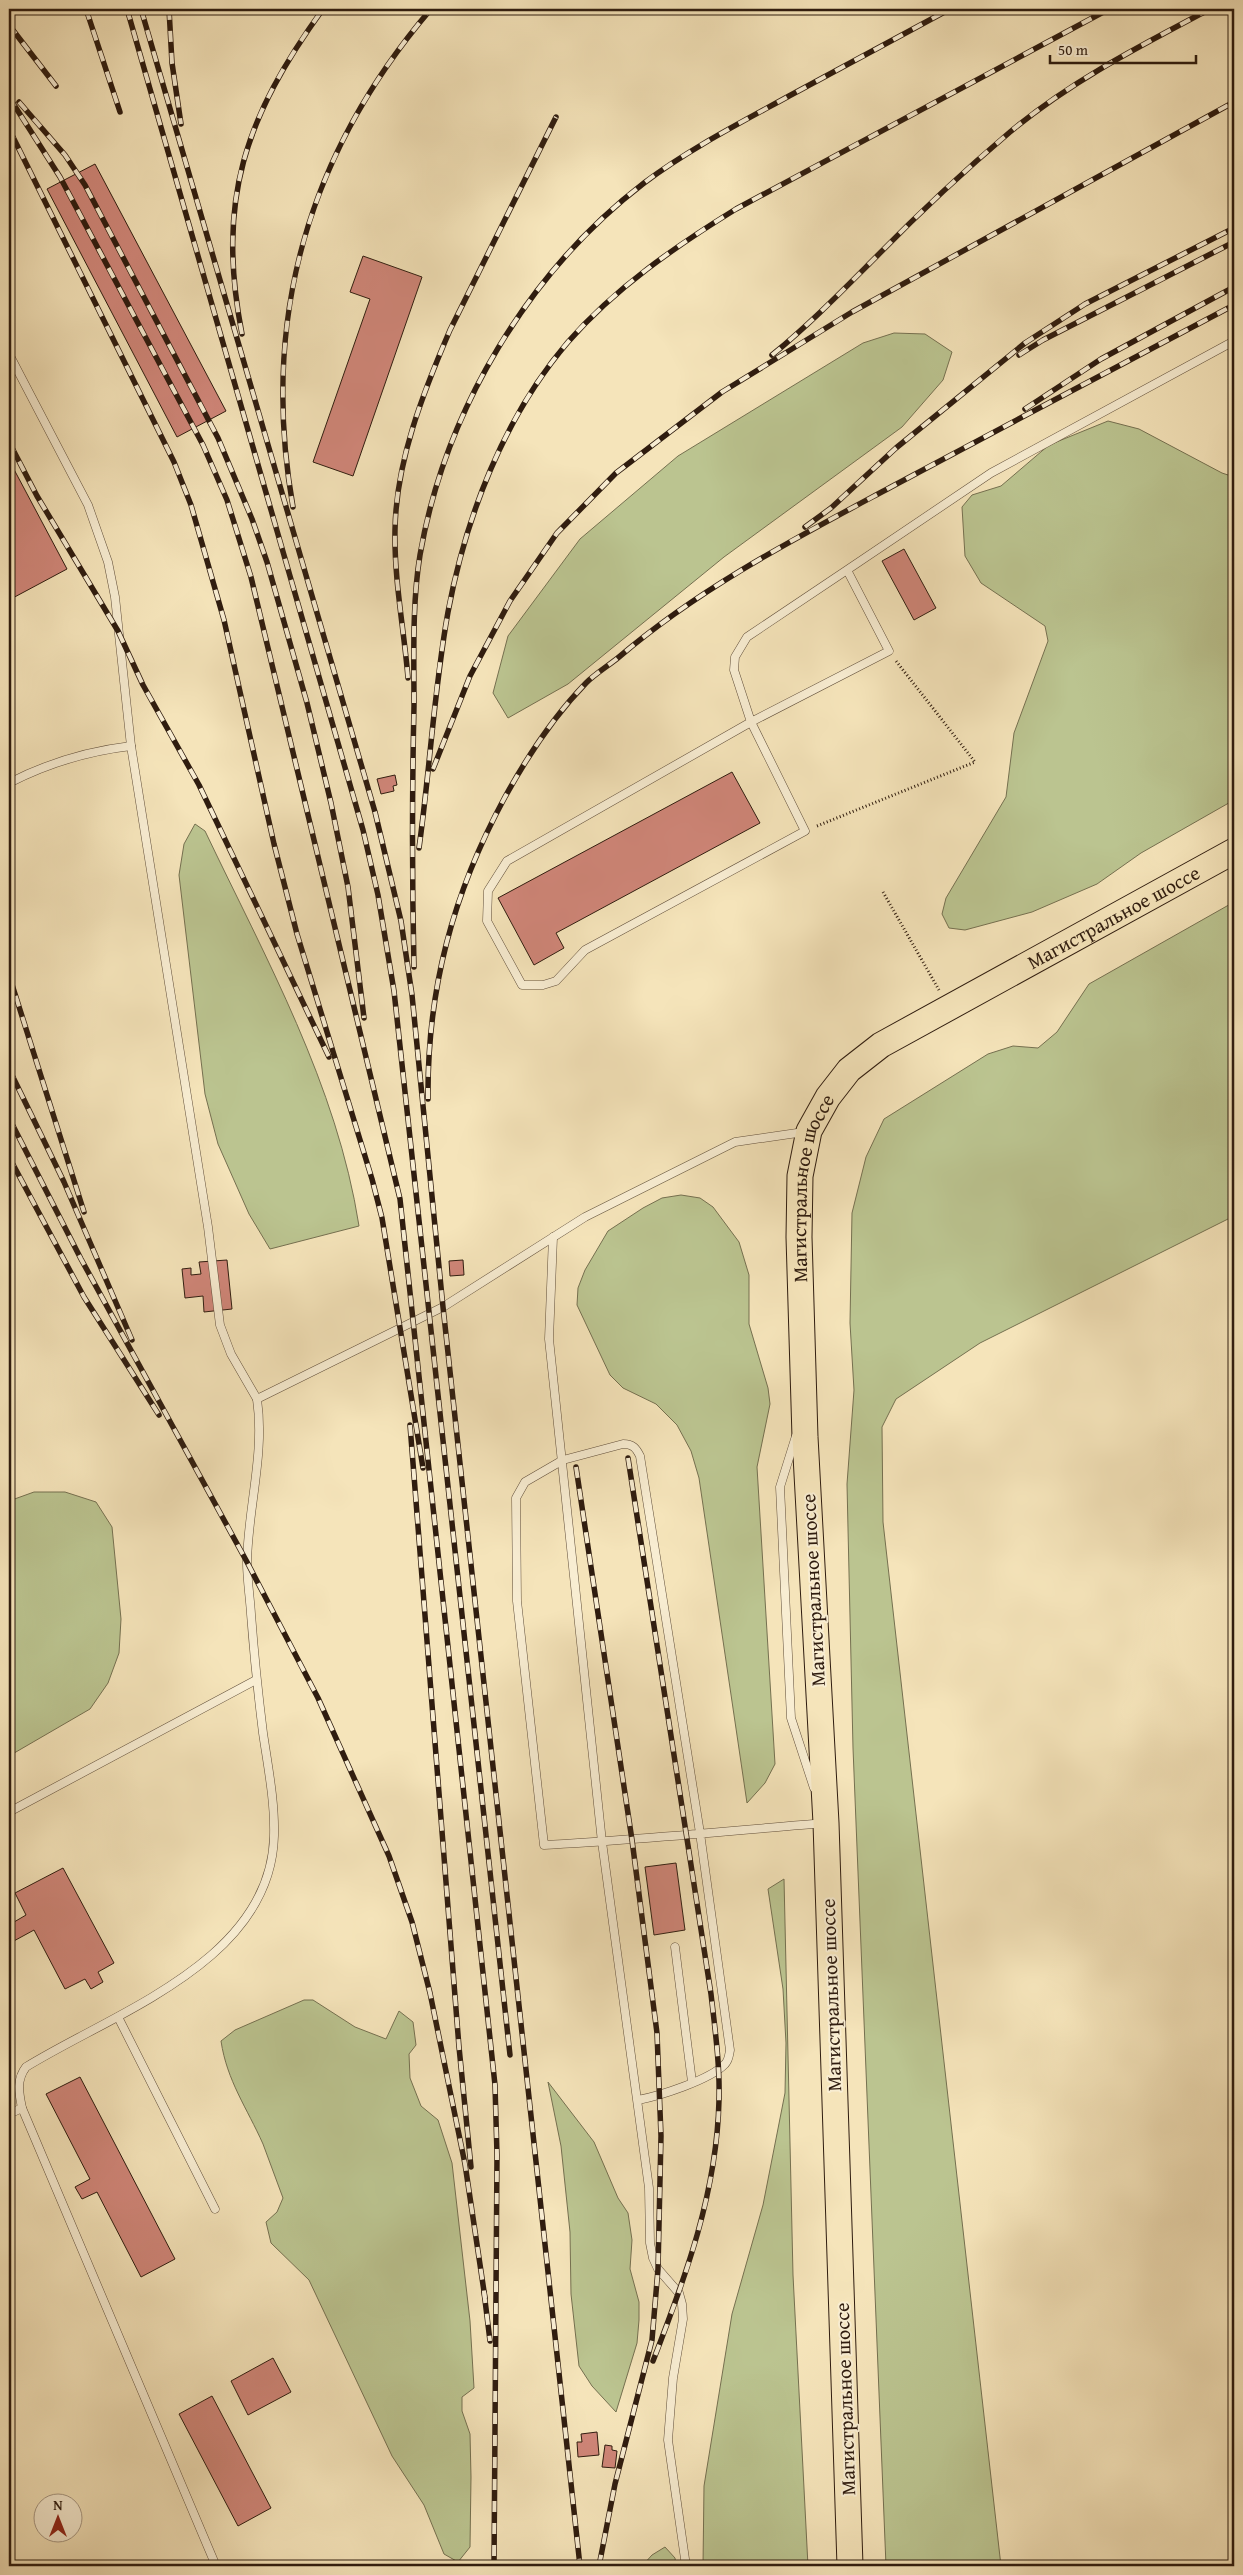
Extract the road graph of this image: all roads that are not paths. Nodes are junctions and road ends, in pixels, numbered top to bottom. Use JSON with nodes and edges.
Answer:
{"nodes":[{"id":1,"x":1234,"y":341,"type":"edge"},
{"id":2,"x":9,"y":354,"type":"edge"},
{"id":3,"x":847,"y":570,"type":"junction"},
{"id":4,"x":751,"y":722,"type":"junction"},
{"id":5,"x":131,"y":746,"type":"junction"},
{"id":6,"x":9,"y":782,"type":"edge"},
{"id":7,"x":1234,"y":851,"type":"edge"},
{"id":8,"x":809,"y":1132,"type":"junction"},
{"id":9,"x":553,"y":1237,"type":"junction"},
{"id":10,"x":257,"y":1399,"type":"junction"},
{"id":11,"x":563,"y":1460,"type":"junction"},
{"id":12,"x":256,"y":1680,"type":"junction"},
{"id":13,"x":9,"y":1812,"type":"edge"},
{"id":14,"x":826,"y":1823,"type":"junction"},
{"id":15,"x":700,"y":1833,"type":"junction"},
{"id":16,"x":602,"y":1842,"type":"junction"},
{"id":17,"x":675,"y":1947,"type":"dead end"},
{"id":18,"x":118,"y":2017,"type":"junction"},
{"id":19,"x":692,"y":2082,"type":"junction"},
{"id":20,"x":638,"y":2100,"type":"junction"},
{"id":21,"x":22,"y":2108,"type":"junction"},
{"id":22,"x":9,"y":2114,"type":"edge"},
{"id":23,"x":215,"y":2209,"type":"dead end"},
{"id":24,"x":216,"y":2566,"type":"edge"},
{"id":25,"x":686,"y":2566,"type":"edge"},
{"id":26,"x":850,"y":2566,"type":"edge"}],
"edges":[{"from":1,"to":3,"type":"lane"},
{"from":2,"to":5,"type":"lane"},
{"from":3,"to":4,"type":"lane"},
{"from":3,"to":4,"type":"lane"},
{"from":4,"to":4,"type":"lane"},
{"from":5,"to":6,"type":"lane"},
{"from":5,"to":10,"type":"lane"},
{"from":7,"to":8,"type":"main road","name":"Магистральное шоссе"},
{"from":8,"to":9,"type":"lane"},
{"from":8,"to":14,"type":"main road","name":"Магистральное шоссе"},
{"from":9,"to":10,"type":"lane"},
{"from":9,"to":11,"type":"lane"},
{"from":10,"to":12,"type":"lane"},
{"from":11,"to":15,"type":"lane"},
{"from":11,"to":16,"type":"lane"},
{"from":11,"to":16,"type":"lane"},
{"from":12,"to":13,"type":"lane"},
{"from":12,"to":18,"type":"lane"},
{"from":14,"to":15,"type":"lane"},
{"from":14,"to":26,"type":"main road","name":"Магистральное шоссе"},
{"from":15,"to":16,"type":"lane"},
{"from":15,"to":19,"type":"lane"},
{"from":16,"to":20,"type":"lane"},
{"from":17,"to":19,"type":"lane"},
{"from":18,"to":21,"type":"lane"},
{"from":18,"to":23,"type":"lane"},
{"from":19,"to":20,"type":"lane"},
{"from":20,"to":25,"type":"lane"},
{"from":21,"to":22,"type":"lane"},
{"from":21,"to":24,"type":"lane"}]}
